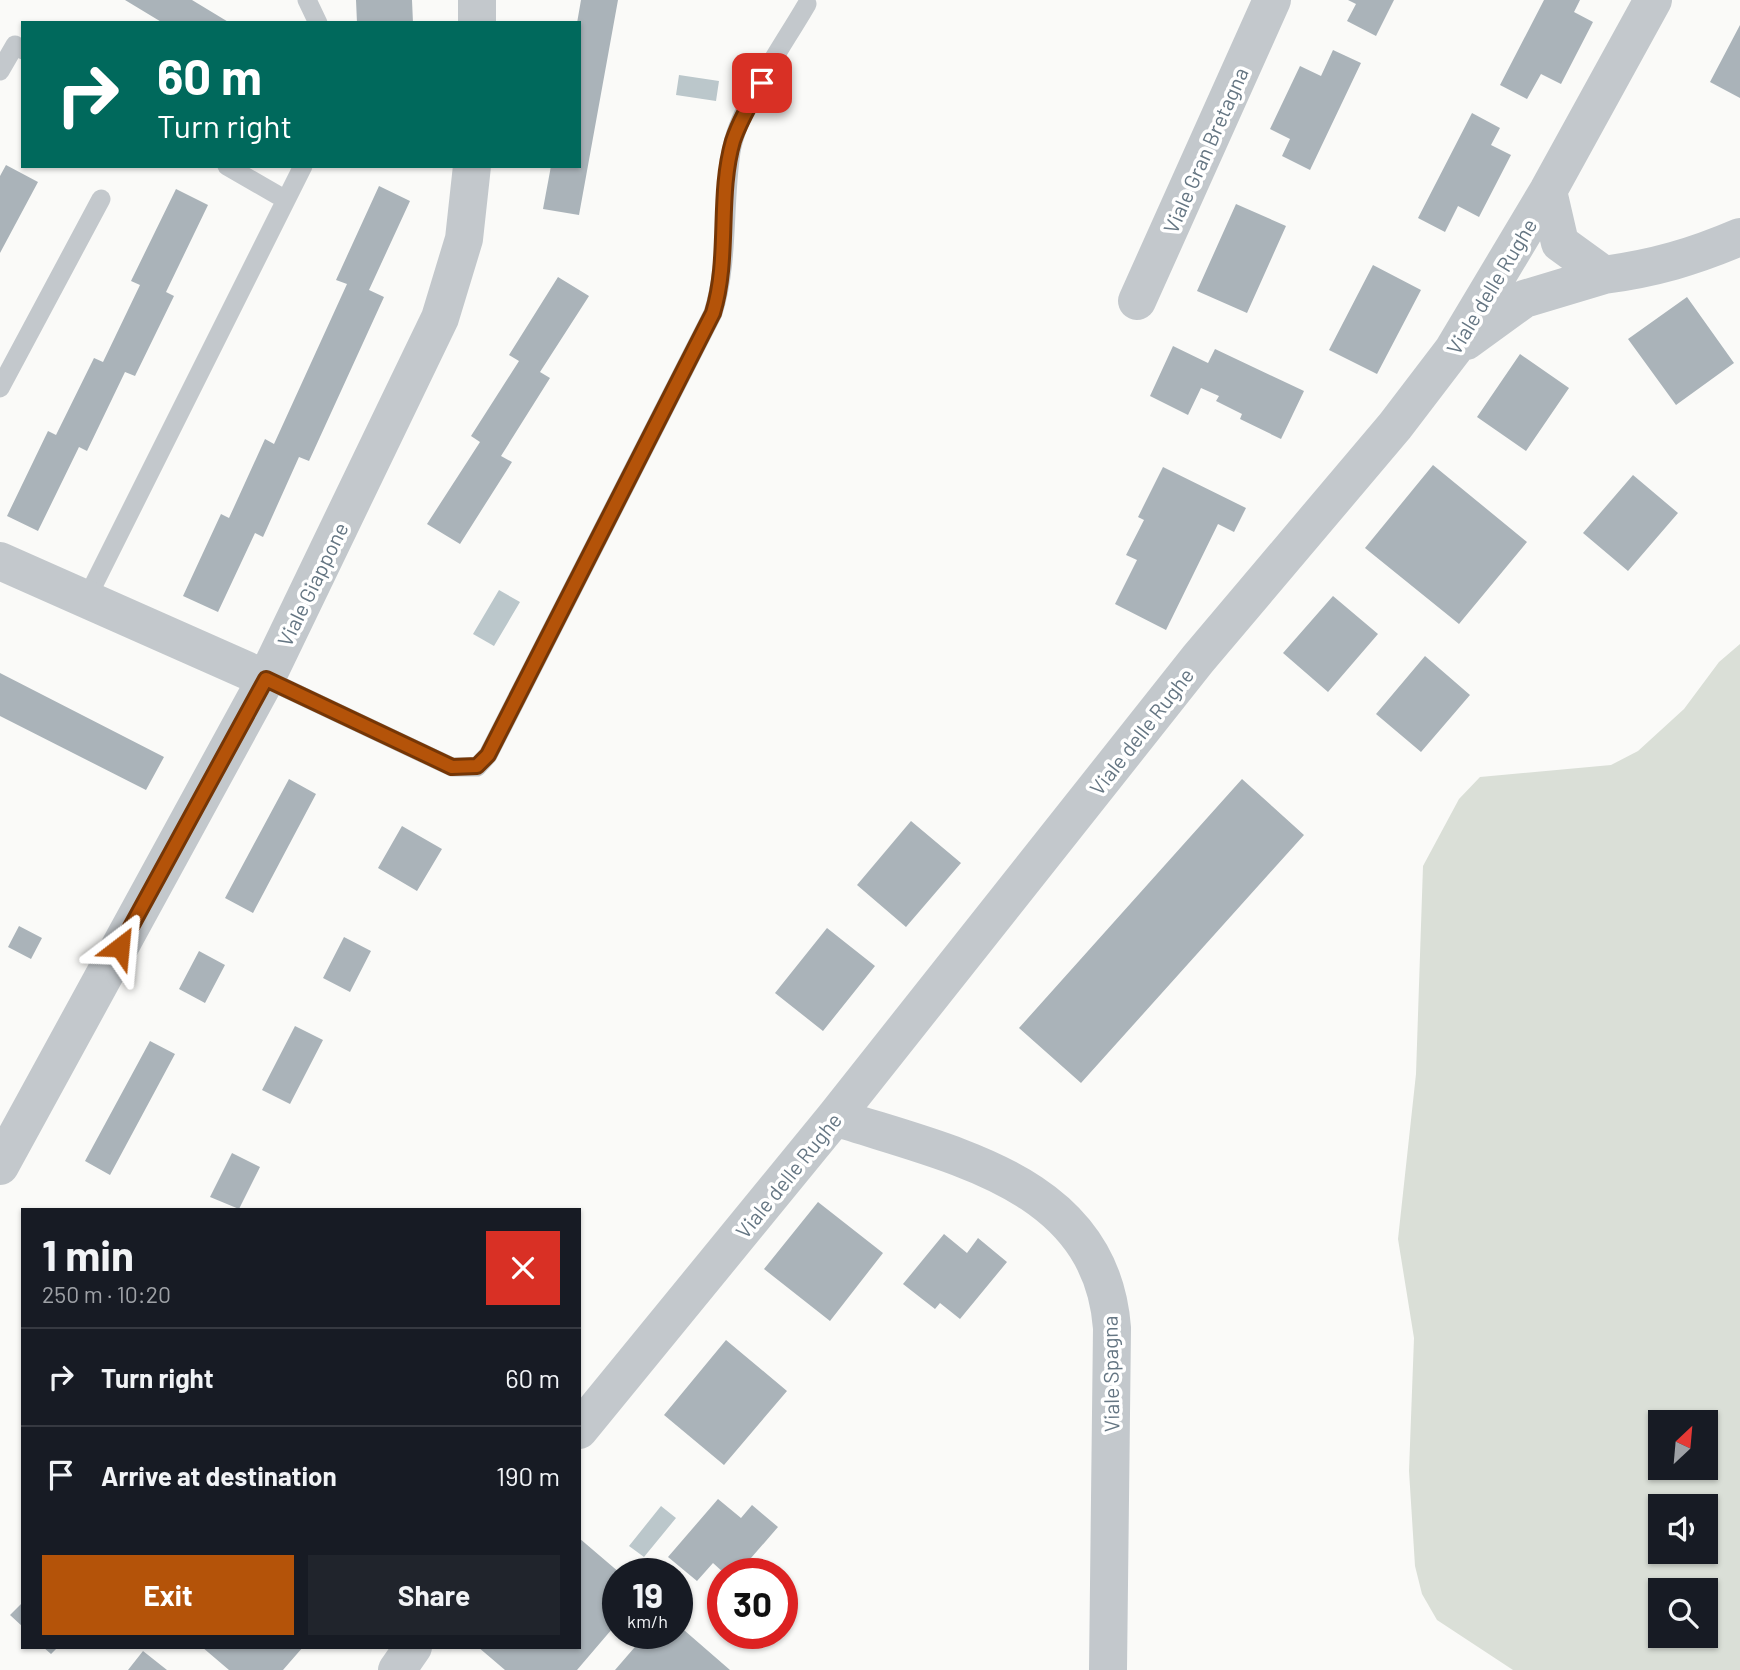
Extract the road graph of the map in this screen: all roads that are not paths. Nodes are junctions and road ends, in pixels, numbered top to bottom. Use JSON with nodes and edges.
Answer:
{"nodes":[{"id":1,"x":307,"y":0,"type":"edge"},
{"id":2,"x":477,"y":0,"type":"edge"},
{"id":3,"x":1272,"y":0,"type":"edge"},
{"id":4,"x":1653,"y":0,"type":"edge"},
{"id":5,"x":807,"y":4,"type":"dead end"},
{"id":6,"x":317,"y":21,"type":"edge"},
{"id":7,"x":477,"y":21,"type":"edge"},
{"id":8,"x":21,"y":49,"type":"edge"},
{"id":9,"x":0,"y":71,"type":"edge"},
{"id":10,"x":230,"y":168,"type":"edge"},
{"id":11,"x":302,"y":168,"type":"edge"},
{"id":12,"x":472,"y":168,"type":"edge"},
{"id":13,"x":1548,"y":191,"type":"junction"},
{"id":14,"x":101,"y":199,"type":"dead end"},
{"id":15,"x":286,"y":200,"type":"junction"},
{"id":16,"x":1740,"y":237,"type":"edge"},
{"id":17,"x":1604,"y":275,"type":"junction"},
{"id":18,"x":1137,"y":301,"type":"dead end"},
{"id":19,"x":1453,"y":350,"type":"junction"},
{"id":20,"x":0,"y":388,"type":"edge"},
{"id":21,"x":0,"y":561,"type":"edge"},
{"id":22,"x":86,"y":600,"type":"junction"},
{"id":23,"x":266,"y":679,"type":"junction"},
{"id":24,"x":835,"y":1118,"type":"junction"},
{"id":25,"x":0,"y":1167,"type":"edge"},
{"id":26,"x":581,"y":1428,"type":"edge"},
{"id":27,"x":1108,"y":1670,"type":"edge"}],
"edges":[{"from":1,"to":6,"type":"lane"},
{"from":2,"to":7,"type":"street"},
{"from":3,"to":18,"type":"street","name":"Viale Gran Bretagna"},
{"from":4,"to":13,"type":"street","name":"Viale delle Rughe"},
{"from":5,"to":23,"type":"lane"},
{"from":8,"to":9,"type":"lane"},
{"from":10,"to":15,"type":"lane"},
{"from":11,"to":15,"type":"lane"},
{"from":12,"to":23,"type":"street","name":"Viale Giappone"},
{"from":13,"to":17,"type":"street"},
{"from":13,"to":19,"type":"street","name":"Viale delle Rughe"},
{"from":14,"to":20,"type":"lane"},
{"from":15,"to":22,"type":"lane"},
{"from":16,"to":17,"type":"street"},
{"from":17,"to":19,"type":"street"},
{"from":19,"to":24,"type":"street","name":"Viale delle Rughe"},
{"from":21,"to":22,"type":"street"},
{"from":22,"to":23,"type":"street"},
{"from":23,"to":25,"type":"street","name":"Viale Giappone"},
{"from":24,"to":26,"type":"street","name":"Viale delle Rughe"},
{"from":24,"to":27,"type":"street","name":"Viale Spagna"}]}
